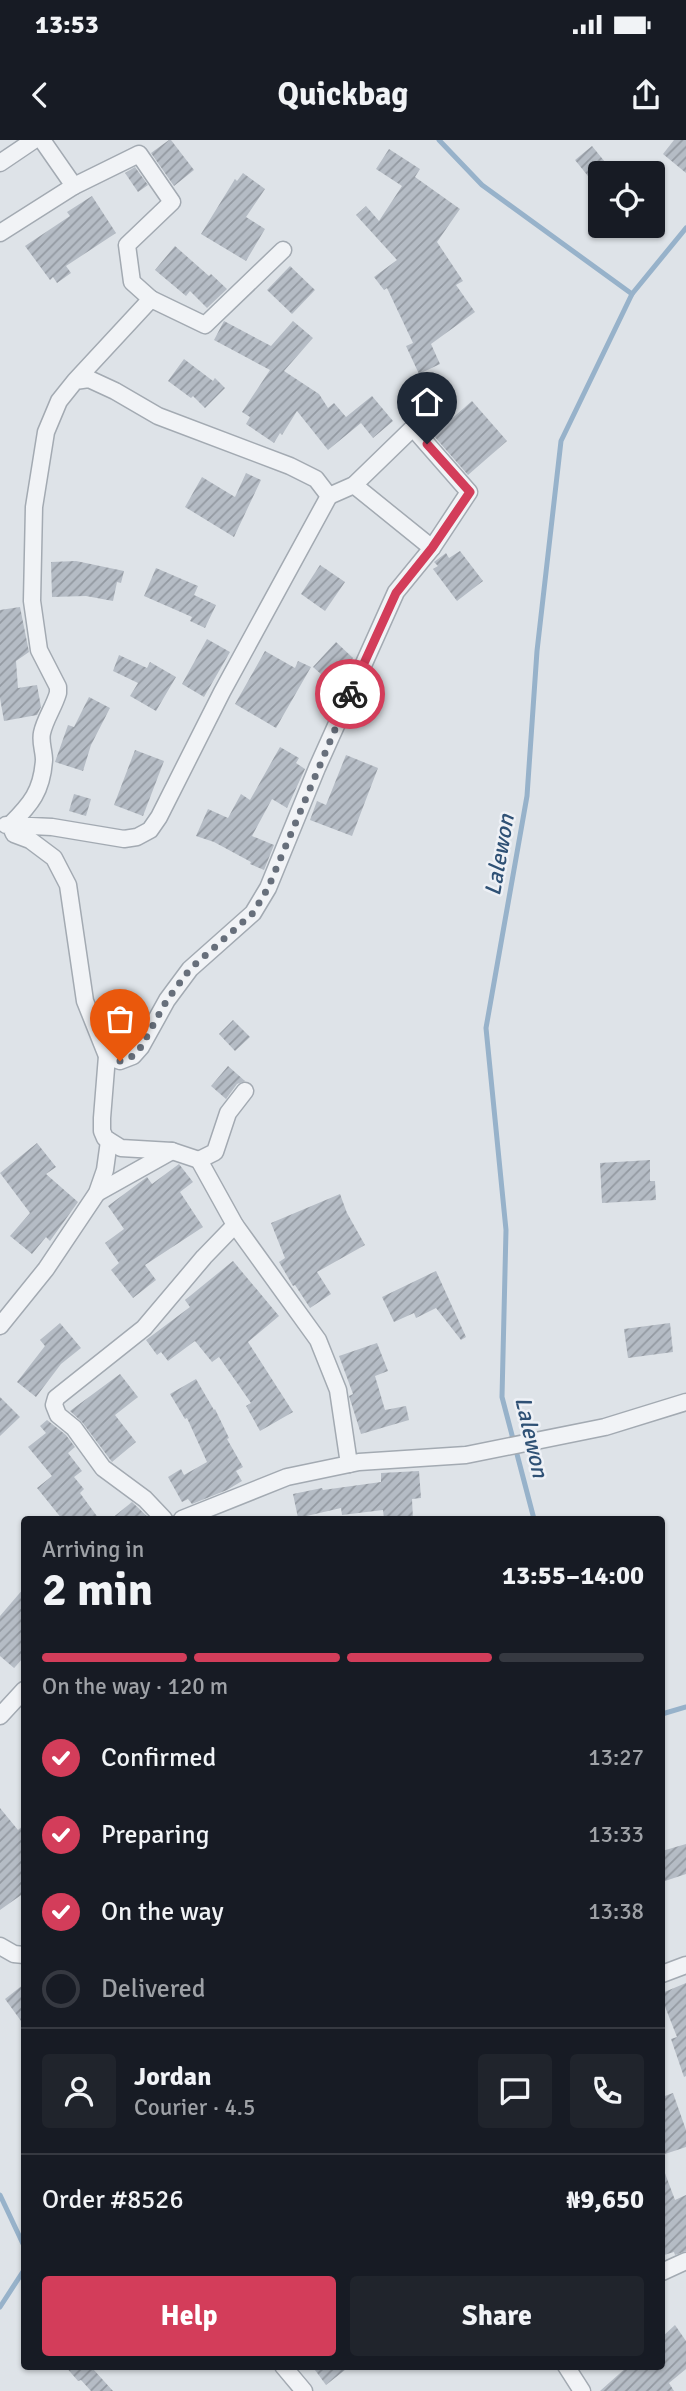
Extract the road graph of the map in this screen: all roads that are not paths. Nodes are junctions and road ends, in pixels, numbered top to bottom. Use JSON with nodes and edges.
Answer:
{"nodes":[{"id":1,"x":34,"y":140,"type":"edge"},
{"id":2,"x":41,"y":140,"type":"edge"},
{"id":3,"x":0,"y":163,"type":"edge"},
{"id":4,"x":74,"y":186,"type":"junction"},
{"id":5,"x":0,"y":233,"type":"edge"},
{"id":6,"x":283,"y":250,"type":"dead end"},
{"id":7,"x":150,"y":299,"type":"junction"},
{"id":8,"x":75,"y":381,"type":"junction"},
{"id":9,"x":354,"y":485,"type":"junction"},
{"id":10,"x":329,"y":496,"type":"junction"},
{"id":11,"x":432,"y":548,"type":"junction"},
{"id":12,"x":5,"y":826,"type":"edge"},
{"id":13,"x":107,"y":1056,"type":"junction"},
{"id":14,"x":245,"y":1091,"type":"dead end"},
{"id":15,"x":109,"y":1141,"type":"junction"},
{"id":16,"x":172,"y":1151,"type":"junction"},
{"id":17,"x":199,"y":1160,"type":"junction"},
{"id":18,"x":97,"y":1194,"type":"junction"},
{"id":19,"x":235,"y":1225,"type":"junction"},
{"id":20,"x":0,"y":1326,"type":"edge"},
{"id":21,"x":686,"y":1402,"type":"edge"},
{"id":22,"x":349,"y":1464,"type":"junction"},
{"id":23,"x":161,"y":1516,"type":"edge"},
{"id":24,"x":189,"y":1516,"type":"edge"},
{"id":25,"x":21,"y":1693,"type":"edge"},
{"id":26,"x":0,"y":1716,"type":"edge"},
{"id":27,"x":0,"y":1946,"type":"edge"},
{"id":28,"x":21,"y":1955,"type":"edge"},
{"id":29,"x":686,"y":1965,"type":"edge"},
{"id":30,"x":665,"y":1973,"type":"edge"},
{"id":31,"x":686,"y":2261,"type":"edge"},
{"id":32,"x":665,"y":2271,"type":"edge"},
{"id":33,"x":286,"y":2370,"type":"edge"},
{"id":34,"x":569,"y":2370,"type":"edge"},
{"id":35,"x":304,"y":2391,"type":"edge"},
{"id":36,"x":582,"y":2391,"type":"edge"}],
"edges":[{"from":1,"to":3,"type":"street"},
{"from":2,"to":4,"type":"street"},
{"from":4,"to":5,"type":"street"},
{"from":4,"to":7,"type":"street"},
{"from":6,"to":7,"type":"street"},
{"from":7,"to":8,"type":"street"},
{"from":8,"to":10,"type":"street"},
{"from":8,"to":12,"type":"street"},
{"from":9,"to":10,"type":"street"},
{"from":9,"to":11,"type":"street"},
{"from":9,"to":11,"type":"street"},
{"from":10,"to":12,"type":"street"},
{"from":11,"to":13,"type":"street"},
{"from":12,"to":13,"type":"street"},
{"from":13,"to":15,"type":"street"},
{"from":14,"to":17,"type":"street"},
{"from":15,"to":16,"type":"street"},
{"from":15,"to":18,"type":"street"},
{"from":16,"to":17,"type":"street"},
{"from":16,"to":18,"type":"street"},
{"from":17,"to":19,"type":"street"},
{"from":18,"to":20,"type":"street"},
{"from":19,"to":22,"type":"street"},
{"from":19,"to":23,"type":"street"},
{"from":21,"to":22,"type":"street"},
{"from":22,"to":24,"type":"street"},
{"from":25,"to":26,"type":"street"},
{"from":27,"to":28,"type":"street"},
{"from":29,"to":30,"type":"street"},
{"from":31,"to":32,"type":"street"},
{"from":33,"to":35,"type":"street"},
{"from":34,"to":36,"type":"street"}]}
